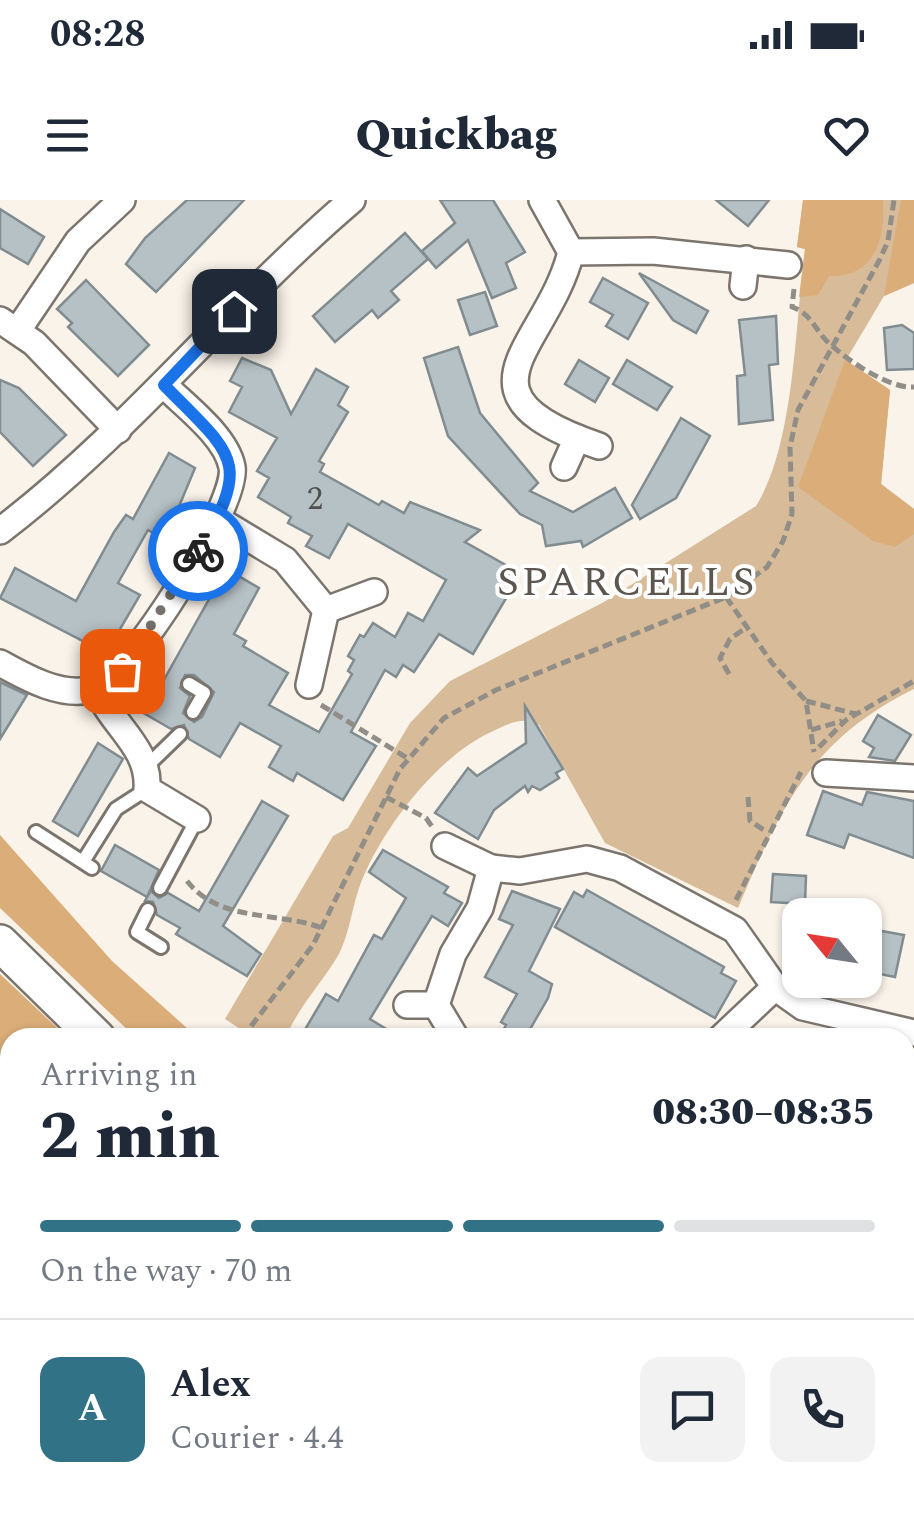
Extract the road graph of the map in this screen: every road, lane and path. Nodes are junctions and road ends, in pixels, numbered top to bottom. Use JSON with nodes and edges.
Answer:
{"nodes":[{"id":1,"x":122,"y":200,"type":"edge"},
{"id":2,"x":352,"y":200,"type":"edge"},
{"id":3,"x":542,"y":200,"type":"edge"},
{"id":4,"x":894,"y":200,"type":"edge"},
{"id":5,"x":571,"y":252,"type":"junction"},
{"id":6,"x":746,"y":260,"type":"junction"},
{"id":7,"x":788,"y":265,"type":"joint"},
{"id":8,"x":743,"y":286,"type":"dead end"},
{"id":9,"x":9,"y":325,"type":"edge"},
{"id":10,"x":832,"y":346,"type":"junction"},
{"id":11,"x":164,"y":385,"type":"junction"},
{"id":12,"x":914,"y":388,"type":"edge"},
{"id":13,"x":118,"y":430,"type":"junction"},
{"id":14,"x":564,"y":467,"type":"dead end"},
{"id":15,"x":217,"y":519,"type":"junction"},
{"id":16,"x":0,"y":531,"type":"edge"},
{"id":17,"x":374,"y":592,"type":"dead end"},
{"id":18,"x":726,"y":596,"type":"junction"},
{"id":19,"x":326,"y":610,"type":"junction"},
{"id":20,"x":747,"y":628,"type":"junction"},
{"id":21,"x":0,"y":663,"type":"edge"},
{"id":22,"x":729,"y":674,"type":"dead end"},
{"id":23,"x":188,"y":684,"type":"dead end"},
{"id":24,"x":309,"y":685,"type":"joint"},
{"id":25,"x":98,"y":688,"type":"junction"},
{"id":26,"x":806,"y":701,"type":"junction"},
{"id":27,"x":193,"y":712,"type":"dead end"},
{"id":28,"x":856,"y":714,"type":"dead end"},
{"id":29,"x":846,"y":720,"type":"dead end"},
{"id":30,"x":811,"y":730,"type":"junction"},
{"id":31,"x":180,"y":734,"type":"dead end"},
{"id":32,"x":407,"y":758,"type":"junction"},
{"id":33,"x":820,"y":763,"type":"joint"},
{"id":34,"x":148,"y":777,"type":"junction"},
{"id":35,"x":914,"y":778,"type":"edge"},
{"id":36,"x":386,"y":797,"type":"junction"},
{"id":37,"x":748,"y":797,"type":"dead end"},
{"id":38,"x":197,"y":819,"type":"joint"},
{"id":39,"x":36,"y":832,"type":"dead end"},
{"id":40,"x":767,"y":832,"type":"dead end"},
{"id":41,"x":445,"y":846,"type":"joint"},
{"id":42,"x":177,"y":857,"type":"junction"},
{"id":43,"x":492,"y":868,"type":"junction"},
{"id":44,"x":160,"y":888,"type":"dead end"},
{"id":45,"x":148,"y":910,"type":"dead end"},
{"id":46,"x":322,"y":928,"type":"junction"},
{"id":47,"x":0,"y":943,"type":"edge"},
{"id":48,"x":161,"y":947,"type":"dead end"},
{"id":49,"x":776,"y":987,"type":"junction"},
{"id":50,"x":407,"y":1004,"type":"dead end"},
{"id":51,"x":436,"y":1004,"type":"junction"},
{"id":52,"x":87,"y":1028,"type":"edge"},
{"id":53,"x":250,"y":1028,"type":"edge"},
{"id":54,"x":450,"y":1028,"type":"edge"},
{"id":55,"x":732,"y":1028,"type":"edge"},
{"id":56,"x":888,"y":1028,"type":"edge"}],
"edges":[{"from":1,"to":9,"type":"street"},
{"from":2,"to":11,"type":"street"},
{"from":3,"to":5,"type":"street"},
{"from":4,"to":10,"type":"path"},
{"from":5,"to":6,"type":"street"},
{"from":5,"to":14,"type":"street"},
{"from":6,"to":7,"type":"street"},
{"from":6,"to":8,"type":"street"},
{"from":7,"to":10,"type":"path"},
{"from":9,"to":13,"type":"street"},
{"from":10,"to":12,"type":"path"},
{"from":10,"to":18,"type":"path"},
{"from":11,"to":13,"type":"street"},
{"from":11,"to":15,"type":"street"},
{"from":13,"to":16,"type":"street"},
{"from":15,"to":19,"type":"street"},
{"from":15,"to":25,"type":"street"},
{"from":17,"to":19,"type":"street"},
{"from":18,"to":20,"type":"path"},
{"from":18,"to":32,"type":"path"},
{"from":19,"to":24,"type":"street"},
{"from":20,"to":22,"type":"path"},
{"from":20,"to":26,"type":"path"},
{"from":21,"to":25,"type":"street"},
{"from":23,"to":27,"type":"lane"},
{"from":24,"to":32,"type":"path"},
{"from":25,"to":34,"type":"street"},
{"from":26,"to":28,"type":"path"},
{"from":26,"to":30,"type":"path"},
{"from":29,"to":30,"type":"path"},
{"from":30,"to":33,"type":"path"},
{"from":31,"to":34,"type":"lane"},
{"from":32,"to":36,"type":"path"},
{"from":33,"to":35,"type":"street"},
{"from":34,"to":38,"type":"street"},
{"from":34,"to":39,"type":"lane"},
{"from":36,"to":41,"type":"path"},
{"from":36,"to":46,"type":"path"},
{"from":37,"to":40,"type":"path"},
{"from":38,"to":42,"type":"lane"},
{"from":41,"to":43,"type":"street"},
{"from":42,"to":44,"type":"lane"},
{"from":42,"to":46,"type":"path"},
{"from":43,"to":49,"type":"street"},
{"from":43,"to":51,"type":"street"},
{"from":45,"to":48,"type":"lane"},
{"from":46,"to":53,"type":"path"},
{"from":47,"to":52,"type":"main road"},
{"from":49,"to":55,"type":"street"},
{"from":49,"to":56,"type":"street"},
{"from":50,"to":51,"type":"street"},
{"from":51,"to":54,"type":"street"}]}
